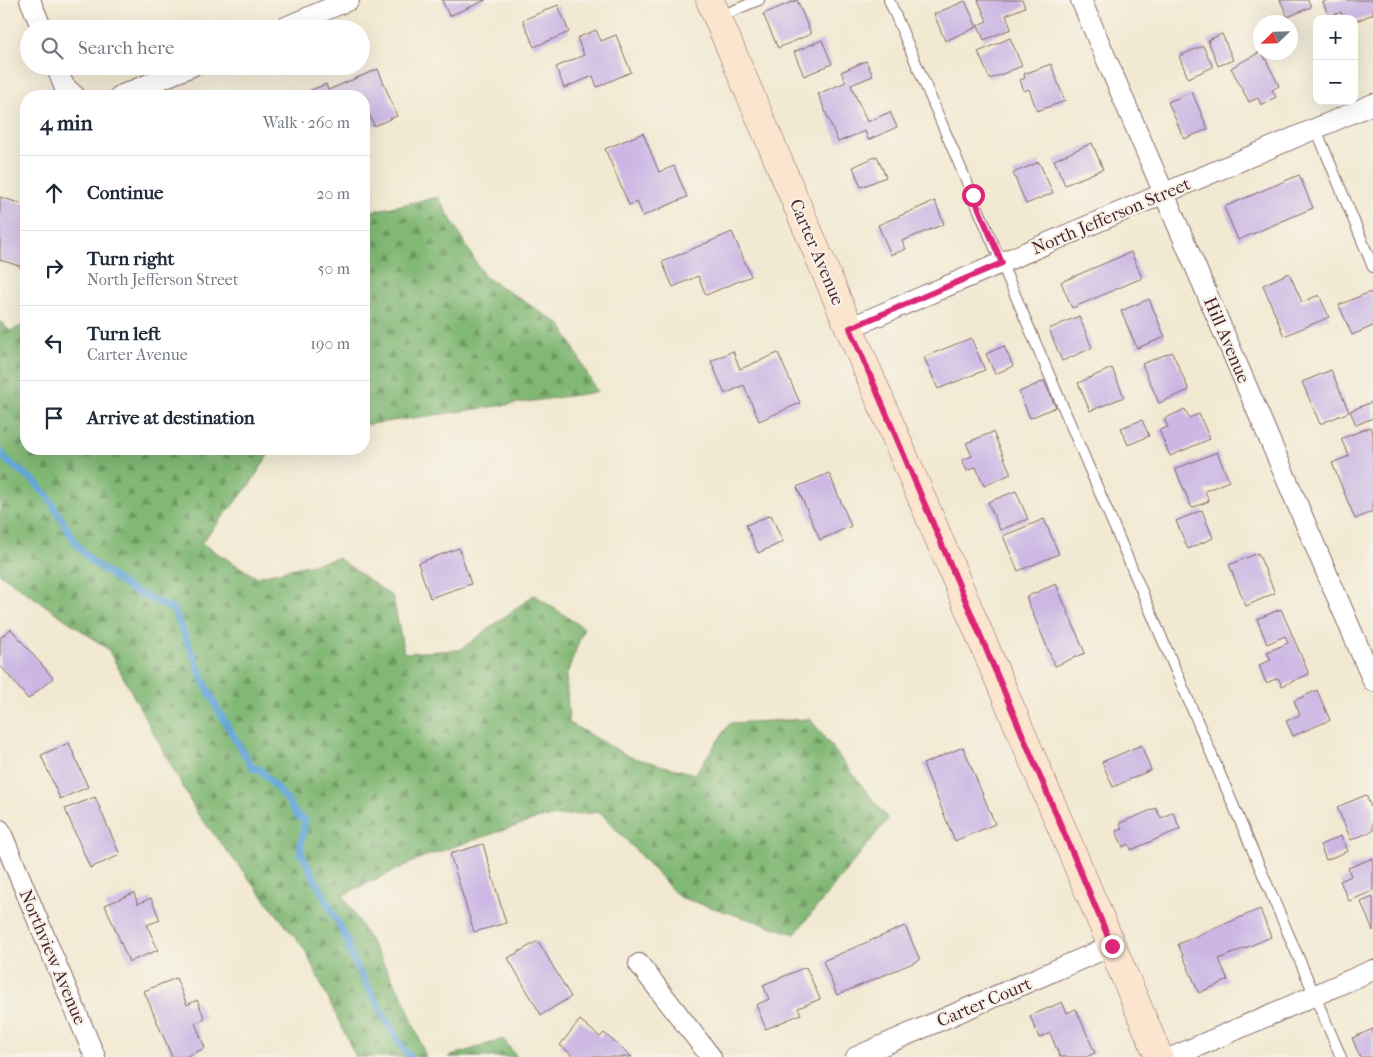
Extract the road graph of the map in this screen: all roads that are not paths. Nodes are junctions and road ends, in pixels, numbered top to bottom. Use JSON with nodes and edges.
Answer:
{"nodes":[{"id":1,"x":30,"y":0,"type":"edge"},
{"id":2,"x":349,"y":0,"type":"edge"},
{"id":3,"x":759,"y":0,"type":"edge"},
{"id":4,"x":889,"y":0,"type":"edge"},
{"id":5,"x":1081,"y":0,"type":"edge"},
{"id":6,"x":714,"y":9,"type":"edge"},
{"id":7,"x":38,"y":20,"type":"edge"},
{"id":8,"x":302,"y":20,"type":"edge"},
{"id":9,"x":60,"y":75,"type":"edge"},
{"id":10,"x":170,"y":75,"type":"edge"},
{"id":11,"x":68,"y":90,"type":"edge"},
{"id":12,"x":134,"y":90,"type":"edge"},
{"id":13,"x":1373,"y":104,"type":"edge"},
{"id":14,"x":1316,"y":129,"type":"junction"},
{"id":15,"x":1164,"y":194,"type":"junction"},
{"id":16,"x":1002,"y":263,"type":"junction"},
{"id":17,"x":1373,"y":267,"type":"edge"},
{"id":18,"x":850,"y":328,"type":"junction"},
{"id":19,"x":1373,"y":681,"type":"edge"},
{"id":20,"x":0,"y":830,"type":"edge"},
{"id":21,"x":1112,"y":946,"type":"junction"},
{"id":22,"x":639,"y":964,"type":"dead end"},
{"id":23,"x":1373,"y":970,"type":"edge"},
{"id":24,"x":1314,"y":995,"type":"junction"},
{"id":25,"x":95,"y":1057,"type":"edge"},
{"id":26,"x":711,"y":1057,"type":"edge"},
{"id":27,"x":856,"y":1057,"type":"edge"},
{"id":28,"x":1158,"y":1057,"type":"edge"},
{"id":29,"x":1173,"y":1057,"type":"edge"},
{"id":30,"x":1341,"y":1057,"type":"edge"}],
"edges":[{"from":1,"to":7,"type":"street"},
{"from":2,"to":8,"type":"street"},
{"from":3,"to":6,"type":"lane"},
{"from":4,"to":16,"type":"lane"},
{"from":5,"to":15,"type":"street","name":"Hill Avenue"},
{"from":6,"to":18,"type":"street","name":"Carter Avenue"},
{"from":9,"to":11,"type":"street"},
{"from":10,"to":12,"type":"street"},
{"from":13,"to":14,"type":"street","name":"North Jefferson Street"},
{"from":14,"to":15,"type":"street","name":"North Jefferson Street"},
{"from":14,"to":17,"type":"lane"},
{"from":15,"to":16,"type":"street","name":"North Jefferson Street"},
{"from":15,"to":19,"type":"street","name":"Hill Avenue"},
{"from":16,"to":18,"type":"street","name":"North Jefferson Street"},
{"from":16,"to":24,"type":"lane"},
{"from":18,"to":21,"type":"street","name":"Carter Avenue"},
{"from":20,"to":25,"type":"street","name":"Northview Avenue"},
{"from":21,"to":27,"type":"street","name":"Carter Court"},
{"from":21,"to":28,"type":"street","name":"Carter Avenue"},
{"from":22,"to":26,"type":"street"},
{"from":23,"to":24,"type":"street"},
{"from":24,"to":29,"type":"street"},
{"from":24,"to":30,"type":"lane"}]}
